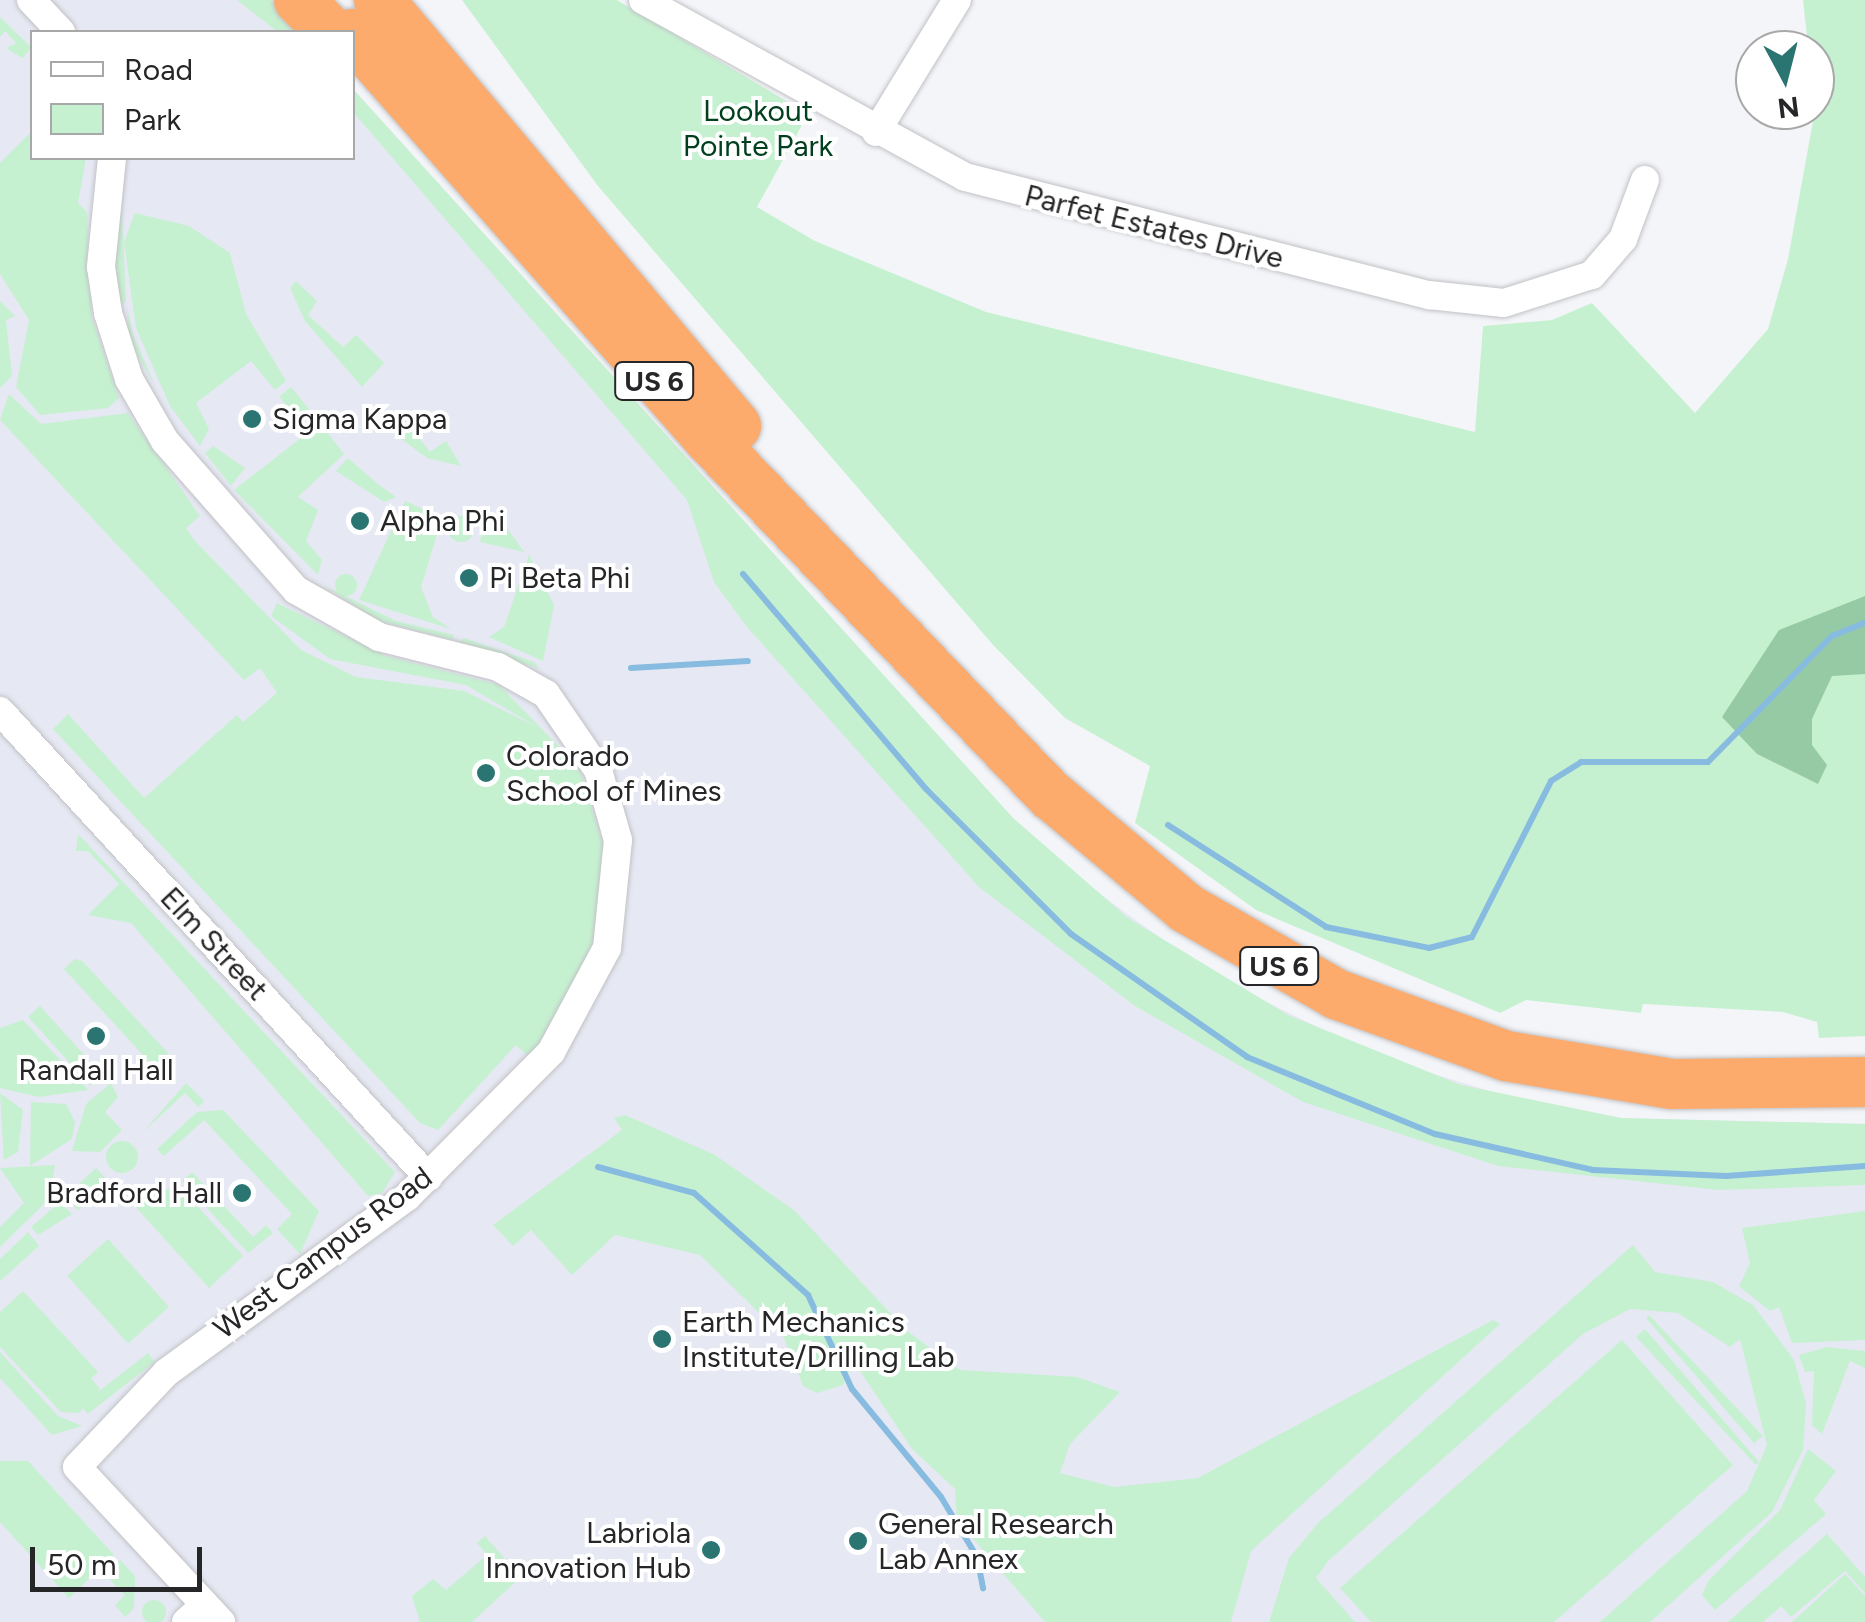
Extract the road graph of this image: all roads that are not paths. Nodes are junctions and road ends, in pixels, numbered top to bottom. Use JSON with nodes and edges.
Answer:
{"nodes":[{"id":1,"x":31,"y":0,"type":"edge"},
{"id":2,"x":299,"y":0,"type":"edge"},
{"id":3,"x":323,"y":0,"type":"edge"},
{"id":4,"x":379,"y":0,"type":"edge"},
{"id":5,"x":414,"y":0,"type":"edge"},
{"id":6,"x":642,"y":0,"type":"edge"},
{"id":7,"x":957,"y":0,"type":"edge"},
{"id":8,"x":59,"y":30,"type":"edge"},
{"id":9,"x":329,"y":30,"type":"edge"},
{"id":10,"x":349,"y":30,"type":"edge"},
{"id":11,"x":355,"y":37,"type":"edge"},
{"id":12,"x":355,"y":57,"type":"edge"},
{"id":13,"x":876,"y":132,"type":"junction"},
{"id":14,"x":112,"y":160,"type":"edge"},
{"id":15,"x":1646,"y":180,"type":"dead end"},
{"id":16,"x":487,"y":191,"type":"junction"},
{"id":17,"x":610,"y":270,"type":"junction"},
{"id":18,"x":833,"y":559,"type":"junction"},
{"id":19,"x":0,"y":711,"type":"edge"},
{"id":20,"x":1865,"y":1082,"type":"edge"},
{"id":21,"x":428,"y":1177,"type":"junction"},
{"id":22,"x":204,"y":1616,"type":"edge"}],
"edges":[{"from":1,"to":8,"type":"street"},
{"from":2,"to":9,"type":"highway"},
{"from":3,"to":10,"type":"highway","number":"US 6"},
{"from":4,"to":17,"type":"highway","number":"US 6"},
{"from":5,"to":17,"type":"highway"},
{"from":6,"to":13,"type":"street","name":"Parfet Estates Drive"},
{"from":7,"to":13,"type":"street"},
{"from":11,"to":16,"type":"highway","number":"US 6"},
{"from":12,"to":16,"type":"highway"},
{"from":13,"to":15,"type":"street","name":"Parfet Estates Drive"},
{"from":14,"to":21,"type":"street","name":"West Campus Road"},
{"from":16,"to":18,"type":"highway","number":"US 6"},
{"from":17,"to":18,"type":"highway","number":"US 6"},
{"from":18,"to":20,"type":"highway","number":"US 6"},
{"from":19,"to":21,"type":"street","name":"Elm Street"},
{"from":21,"to":22,"type":"street","name":"West Campus Road"}]}
